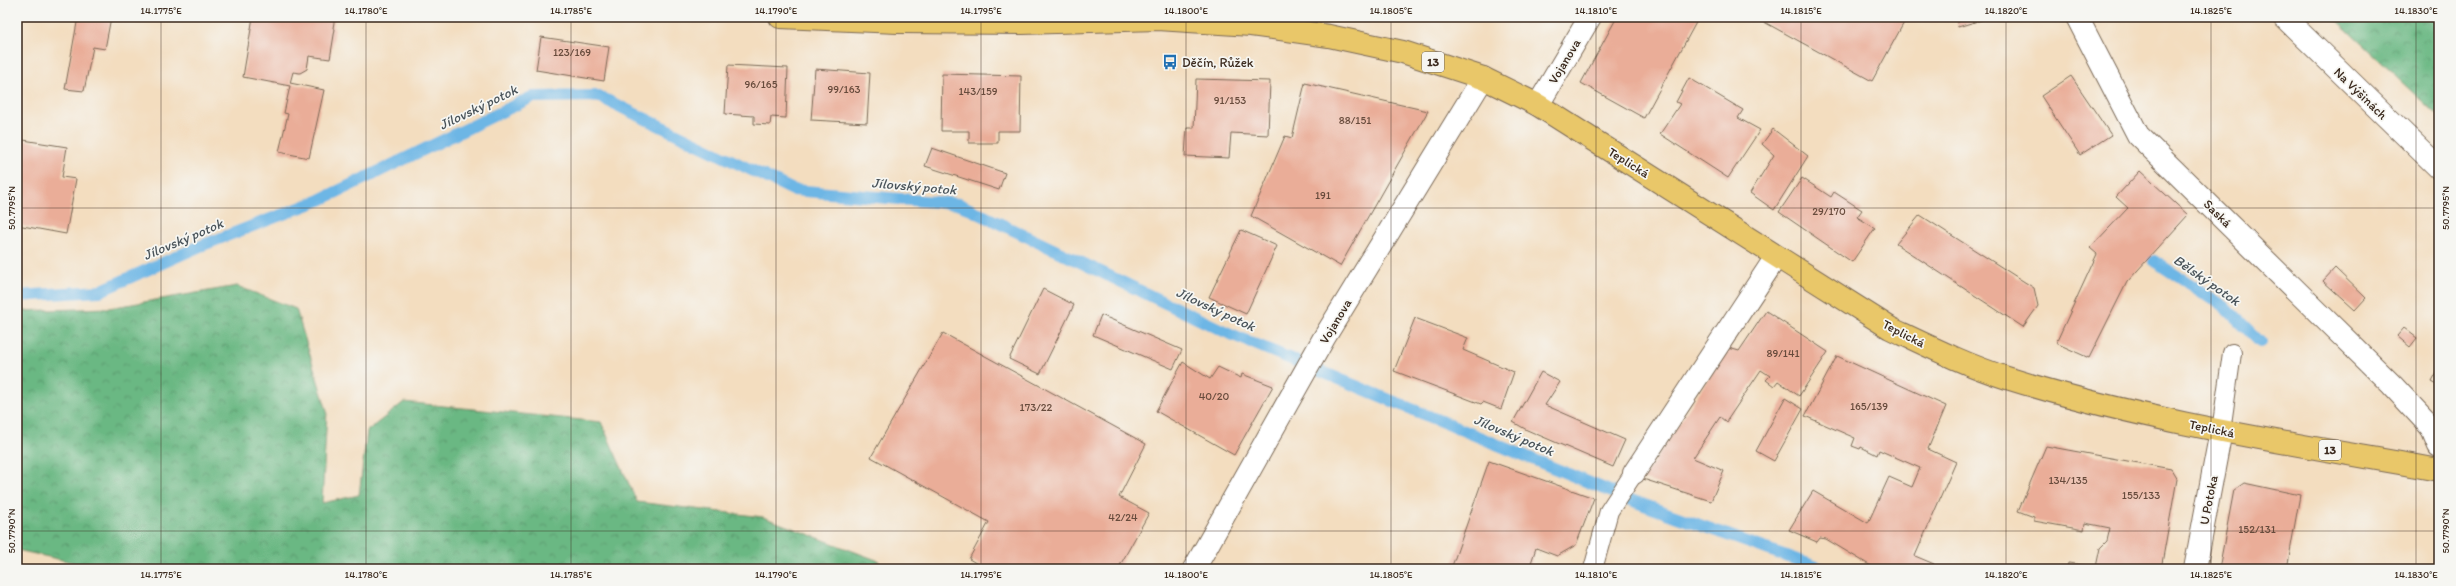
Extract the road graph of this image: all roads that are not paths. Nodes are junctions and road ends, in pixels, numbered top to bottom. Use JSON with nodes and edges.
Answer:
{"nodes":[{"id":1,"x":780,"y":17,"type":"edge"},
{"id":2,"x":1590,"y":17,"type":"edge"},
{"id":3,"x":2077,"y":17,"type":"edge"},
{"id":4,"x":2284,"y":17,"type":"edge"},
{"id":5,"x":1482,"y":78,"type":"junction"},
{"id":6,"x":1538,"y":105,"type":"junction"},
{"id":7,"x":2439,"y":168,"type":"edge"},
{"id":8,"x":1776,"y":257,"type":"junction"},
{"id":9,"x":2232,"y":353,"type":"dead end"},
{"id":10,"x":2221,"y":431,"type":"junction"},
{"id":11,"x":2439,"y":446,"type":"edge"},
{"id":12,"x":2439,"y":470,"type":"edge"},
{"id":13,"x":1634,"y":473,"type":"joint"},
{"id":14,"x":1194,"y":569,"type":"edge"},
{"id":15,"x":1593,"y":569,"type":"edge"},
{"id":16,"x":2195,"y":569,"type":"edge"}],
"edges":[{"from":1,"to":5,"type":"main road","name":"Teplická","number":"13"},
{"from":2,"to":6,"type":"street","name":"Vojanova"},
{"from":3,"to":11,"type":"street","name":"Saská"},
{"from":4,"to":7,"type":"street","name":"Na Výšinách"},
{"from":5,"to":6,"type":"main road","name":"Teplická","number":"13"},
{"from":5,"to":14,"type":"street","name":"Vojanova"},
{"from":6,"to":8,"type":"main road","name":"Teplická","number":"13"},
{"from":8,"to":10,"type":"main road","name":"Teplická","number":"13"},
{"from":8,"to":13,"type":"street"},
{"from":9,"to":10,"type":"lane"},
{"from":10,"to":12,"type":"main road","name":"Teplická","number":"13"},
{"from":10,"to":16,"type":"street","name":"U Potoka"},
{"from":13,"to":15,"type":"lane"}]}
